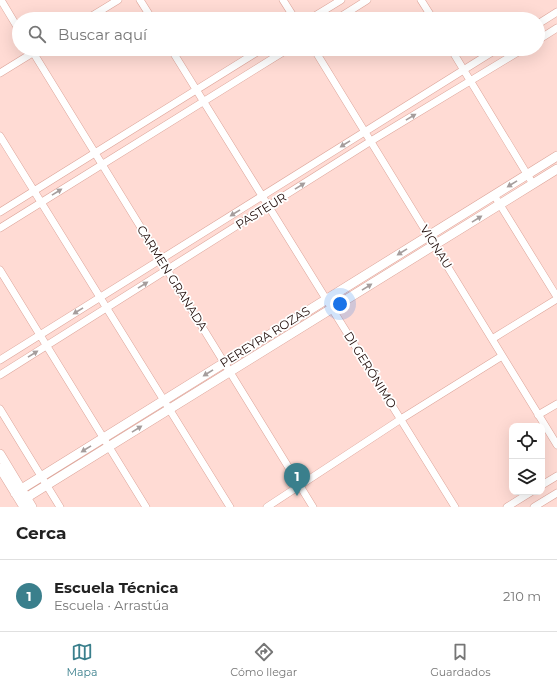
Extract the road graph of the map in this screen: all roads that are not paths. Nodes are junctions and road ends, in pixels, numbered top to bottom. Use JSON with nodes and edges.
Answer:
{"nodes":[{"id":1,"x":1,"y":0,"type":"edge"},
{"id":2,"x":118,"y":0,"type":"edge"},
{"id":3,"x":140,"y":0,"type":"edge"},
{"id":4,"x":283,"y":0,"type":"edge"},
{"id":5,"x":341,"y":0,"type":"edge"},
{"id":6,"x":367,"y":0,"type":"edge"},
{"id":7,"x":421,"y":0,"type":"edge"},
{"id":8,"x":98,"y":12,"type":"edge"},
{"id":9,"x":148,"y":12,"type":"edge"},
{"id":10,"x":291,"y":12,"type":"edge"},
{"id":11,"x":321,"y":12,"type":"edge"},
{"id":12,"x":348,"y":12,"type":"edge"},
{"id":13,"x":429,"y":12,"type":"edge"},
{"id":14,"x":557,"y":12,"type":"edge"},
{"id":15,"x":12,"y":18,"type":"edge"},
{"id":16,"x":545,"y":20,"type":"edge"},
{"id":17,"x":557,"y":28,"type":"edge"},
{"id":18,"x":545,"y":36,"type":"edge"},
{"id":19,"x":25,"y":56,"type":"edge"},
{"id":20,"x":38,"y":56,"type":"edge"},
{"id":21,"x":175,"y":56,"type":"edge"},
{"id":22,"x":251,"y":56,"type":"edge"},
{"id":23,"x":277,"y":56,"type":"edge"},
{"id":24,"x":318,"y":56,"type":"edge"},
{"id":25,"x":455,"y":56,"type":"edge"},
{"id":26,"x":486,"y":56,"type":"edge"},
{"id":27,"x":511,"y":56,"type":"edge"},
{"id":28,"x":464,"y":70,"type":"junction"},
{"id":29,"x":0,"y":73,"type":"edge"},
{"id":30,"x":470,"y":81,"type":"junction"},
{"id":31,"x":196,"y":90,"type":"junction"},
{"id":32,"x":203,"y":102,"type":"junction"},
{"id":33,"x":365,"y":131,"type":"junction"},
{"id":34,"x":0,"y":136,"type":"edge"},
{"id":35,"x":371,"y":141,"type":"junction"},
{"id":36,"x":95,"y":153,"type":"junction"},
{"id":37,"x":557,"y":156,"type":"edge"},
{"id":38,"x":102,"y":164,"type":"junction"},
{"id":39,"x":557,"y":169,"type":"edge"},
{"id":40,"x":527,"y":174,"type":"junction"},
{"id":41,"x":533,"y":184,"type":"junction"},
{"id":42,"x":34,"y":191,"type":"junction"},
{"id":43,"x":494,"y":195,"type":"junction"},
{"id":44,"x":262,"y":196,"type":"junction"},
{"id":45,"x":41,"y":202,"type":"junction"},
{"id":46,"x":500,"y":205,"type":"junction"},
{"id":47,"x":268,"y":206,"type":"junction"},
{"id":48,"x":0,"y":212,"type":"edge"},
{"id":49,"x":0,"y":228,"type":"edge"},
{"id":50,"x":428,"y":236,"type":"junction"},
{"id":51,"x":434,"y":245,"type":"junction"},
{"id":52,"x":160,"y":259,"type":"junction"},
{"id":53,"x":0,"y":270,"type":"edge"},
{"id":54,"x":167,"y":270,"type":"junction"},
{"id":55,"x":100,"y":297,"type":"junction"},
{"id":56,"x":557,"y":298,"type":"edge"},
{"id":57,"x":326,"y":299,"type":"junction"},
{"id":58,"x":106,"y":308,"type":"junction"},
{"id":59,"x":332,"y":308,"type":"junction"},
{"id":60,"x":40,"y":335,"type":"junction"},
{"id":61,"x":492,"y":339,"type":"junction"},
{"id":62,"x":47,"y":346,"type":"junction"},
{"id":63,"x":502,"y":356,"type":"junction"},
{"id":64,"x":0,"y":360,"type":"edge"},
{"id":65,"x":224,"y":362,"type":"junction"},
{"id":66,"x":230,"y":372,"type":"junction"},
{"id":67,"x":0,"y":375,"type":"edge"},
{"id":68,"x":164,"y":400,"type":"junction"},
{"id":69,"x":557,"y":404,"type":"edge"},
{"id":70,"x":0,"y":409,"type":"edge"},
{"id":71,"x":169,"y":409,"type":"junction"},
{"id":72,"x":538,"y":415,"type":"junction"},
{"id":73,"x":401,"y":419,"type":"junction"},
{"id":74,"x":103,"y":437,"type":"junction"},
{"id":75,"x":109,"y":446,"type":"junction"},
{"id":76,"x":557,"y":446,"type":"edge"},
{"id":77,"x":0,"y":454,"type":"edge"},
{"id":78,"x":0,"y":468,"type":"edge"},
{"id":79,"x":41,"y":476,"type":"junction"},
{"id":80,"x":557,"y":476,"type":"edge"},
{"id":81,"x":545,"y":483,"type":"edge"},
{"id":82,"x":47,"y":485,"type":"junction"},
{"id":83,"x":300,"y":486,"type":"junction"},
{"id":84,"x":18,"y":491,"type":"junction"},
{"id":85,"x":557,"y":493,"type":"edge"},
{"id":86,"x":526,"y":495,"type":"edge"},
{"id":87,"x":24,"y":502,"type":"edge"},
{"id":88,"x":32,"y":507,"type":"edge"},
{"id":89,"x":60,"y":507,"type":"edge"},
{"id":90,"x":146,"y":507,"type":"edge"},
{"id":91,"x":230,"y":507,"type":"edge"},
{"id":92,"x":267,"y":507,"type":"edge"},
{"id":93,"x":313,"y":507,"type":"edge"},
{"id":94,"x":455,"y":507,"type":"edge"},
{"id":95,"x":507,"y":507,"type":"edge"},
{"id":96,"x":534,"y":507,"type":"edge"}],
"edges":[{"from":1,"to":15,"type":"street"},
{"from":2,"to":8,"type":"street"},
{"from":3,"to":9,"type":"street"},
{"from":4,"to":10,"type":"street"},
{"from":5,"to":11,"type":"street"},
{"from":6,"to":12,"type":"street"},
{"from":7,"to":13,"type":"street"},
{"from":14,"to":16,"type":"street"},
{"from":17,"to":18,"type":"street"},
{"from":19,"to":29,"type":"street"},
{"from":20,"to":36,"type":"street","name":"CARMEN GRANADA"},
{"from":21,"to":31,"type":"street","name":"DI GERÓNIMO"},
{"from":22,"to":31,"type":"street"},
{"from":23,"to":32,"type":"street"},
{"from":24,"to":33,"type":"street","name":"VIGNAU"},
{"from":25,"to":28,"type":"street"},
{"from":26,"to":28,"type":"street","name":"PASTEUR"},
{"from":27,"to":30,"type":"street","name":"PASTEUR"},
{"from":28,"to":30,"type":"street"},
{"from":28,"to":33,"type":"street","name":"PASTEUR"},
{"from":35,"to":30,"type":"street","name":"PASTEUR","one_way":true},
{"from":30,"to":40,"type":"street"},
{"from":31,"to":32,"type":"street","name":"DI GERÓNIMO"},
{"from":31,"to":36,"type":"street"},
{"from":32,"to":38,"type":"street"},
{"from":32,"to":44,"type":"street","name":"DI GERÓNIMO"},
{"from":33,"to":35,"type":"street","name":"VIGNAU"},
{"from":33,"to":44,"type":"street","name":"PASTEUR","one_way":true},
{"from":34,"to":42,"type":"street"},
{"from":47,"to":35,"type":"street","name":"PASTEUR","one_way":true},
{"from":35,"to":50,"type":"street","name":"VIGNAU"},
{"from":36,"to":38,"type":"street","name":"CARMEN GRANADA"},
{"from":36,"to":42,"type":"street"},
{"from":37,"to":40,"type":"street","name":"PEREYRA ROZAS"},
{"from":45,"to":38,"type":"street","one_way":true},
{"from":38,"to":52,"type":"street","name":"CARMEN GRANADA"},
{"from":39,"to":41,"type":"street","name":"PEREYRA ROZAS"},
{"from":40,"to":41,"type":"street"},
{"from":40,"to":43,"type":"street","name":"PEREYRA ROZAS","one_way":true},
{"from":41,"to":46,"type":"street","name":"PEREYRA ROZAS"},
{"from":42,"to":45,"type":"street"},
{"from":42,"to":48,"type":"street"},
{"from":43,"to":46,"type":"street"},
{"from":43,"to":50,"type":"street","name":"PEREYRA ROZAS"},
{"from":44,"to":47,"type":"street","name":"DI GERÓNIMO"},
{"from":44,"to":52,"type":"street","name":"PASTEUR","one_way":true},
{"from":45,"to":49,"type":"street"},
{"from":45,"to":55,"type":"street"},
{"from":51,"to":46,"type":"street","name":"PEREYRA ROZAS","one_way":true},
{"from":46,"to":56,"type":"street"},
{"from":47,"to":54,"type":"street","name":"PASTEUR"},
{"from":47,"to":57,"type":"street","name":"DI GERÓNIMO"},
{"from":50,"to":51,"type":"street","name":"VIGNAU"},
{"from":50,"to":57,"type":"street","name":"PEREYRA ROZAS","one_way":true},
{"from":59,"to":51,"type":"street","name":"PEREYRA ROZAS","one_way":true},
{"from":51,"to":61,"type":"street","name":"VIGNAU"},
{"from":52,"to":54,"type":"street","name":"CARMEN GRANADA"},
{"from":52,"to":55,"type":"street","name":"PASTEUR"},
{"from":53,"to":60,"type":"street"},
{"from":58,"to":54,"type":"street","name":"PASTEUR","one_way":true},
{"from":54,"to":65,"type":"street","name":"CARMEN GRANADA"},
{"from":55,"to":58,"type":"street"},
{"from":55,"to":60,"type":"street","name":"PASTEUR","one_way":true},
{"from":56,"to":61,"type":"street"},
{"from":57,"to":59,"type":"street","name":"DI GERÓNIMO"},
{"from":57,"to":65,"type":"street","name":"PEREYRA ROZAS"},
{"from":58,"to":62,"type":"street","name":"PASTEUR"},
{"from":58,"to":68,"type":"street"},
{"from":59,"to":66,"type":"street","name":"PEREYRA ROZAS"},
{"from":59,"to":73,"type":"street","name":"DI GERÓNIMO"},
{"from":60,"to":62,"type":"street"},
{"from":60,"to":64,"type":"street","name":"PASTEUR"},
{"from":61,"to":63,"type":"street","name":"VIGNAU"},
{"from":67,"to":62,"type":"street","name":"PASTEUR","one_way":true},
{"from":62,"to":74,"type":"street"},
{"from":63,"to":72,"type":"street","name":"VIGNAU"},
{"from":63,"to":73,"type":"street"},
{"from":65,"to":66,"type":"street","name":"CARMEN GRANADA"},
{"from":65,"to":68,"type":"street","name":"PEREYRA ROZAS","one_way":true},
{"from":66,"to":71,"type":"street","name":"PEREYRA ROZAS"},
{"from":66,"to":83,"type":"street","name":"CARMEN GRANADA"},
{"from":68,"to":71,"type":"street"},
{"from":68,"to":74,"type":"street","name":"PEREYRA ROZAS"},
{"from":69,"to":72,"type":"street"},
{"from":70,"to":79,"type":"street"},
{"from":75,"to":71,"type":"street","name":"PEREYRA ROZAS","one_way":true},
{"from":71,"to":91,"type":"street"},
{"from":72,"to":76,"type":"street","name":"VIGNAU"},
{"from":73,"to":83,"type":"street"},
{"from":73,"to":94,"type":"street","name":"DI GERÓNIMO"},
{"from":74,"to":75,"type":"street"},
{"from":74,"to":79,"type":"street","name":"PEREYRA ROZAS","one_way":true},
{"from":75,"to":82,"type":"street","name":"PEREYRA ROZAS"},
{"from":75,"to":90,"type":"street"},
{"from":77,"to":84,"type":"street"},
{"from":78,"to":84,"type":"street"},
{"from":79,"to":82,"type":"street"},
{"from":79,"to":84,"type":"street","name":"PEREYRA ROZAS"},
{"from":80,"to":81,"type":"street"},
{"from":82,"to":87,"type":"street","name":"PEREYRA ROZAS"},
{"from":82,"to":89,"type":"street"},
{"from":83,"to":92,"type":"street"},
{"from":83,"to":93,"type":"street","name":"CARMEN GRANADA"},
{"from":84,"to":87,"type":"street"},
{"from":85,"to":96,"type":"street"},
{"from":86,"to":95,"type":"street"},
{"from":87,"to":88,"type":"street"}]}
